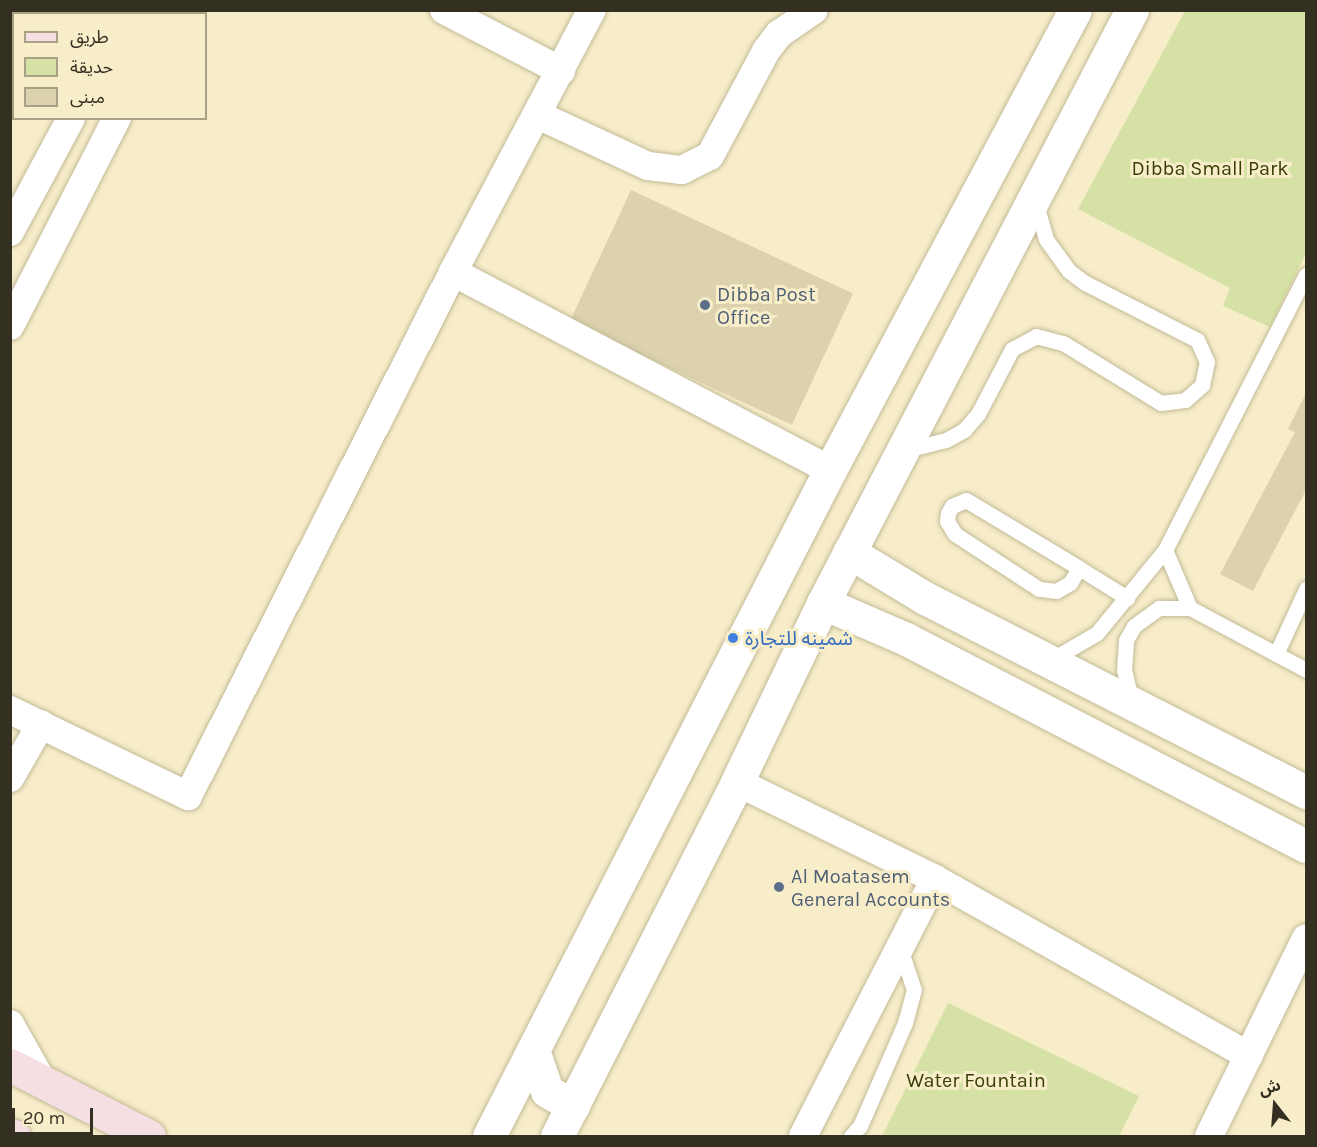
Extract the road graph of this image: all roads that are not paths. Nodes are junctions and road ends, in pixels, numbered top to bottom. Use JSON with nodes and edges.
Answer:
{"nodes":[{"id":1,"x":444,"y":10,"type":"edge"},
{"id":2,"x":592,"y":10,"type":"edge"},
{"id":3,"x":814,"y":10,"type":"edge"},
{"id":4,"x":1075,"y":10,"type":"edge"},
{"id":5,"x":1132,"y":10,"type":"edge"},
{"id":6,"x":561,"y":71,"type":"junction"},
{"id":7,"x":538,"y":115,"type":"junction"},
{"id":8,"x":70,"y":120,"type":"edge"},
{"id":9,"x":116,"y":120,"type":"edge"},
{"id":10,"x":1035,"y":201,"type":"junction"},
{"id":11,"x":10,"y":232,"type":"edge"},
{"id":12,"x":453,"y":272,"type":"junction"},
{"id":13,"x":1306,"y":274,"type":"edge"},
{"id":14,"x":10,"y":326,"type":"edge"},
{"id":15,"x":903,"y":451,"type":"junction"},
{"id":16,"x":830,"y":470,"type":"junction"},
{"id":17,"x":1165,"y":550,"type":"junction"},
{"id":18,"x":849,"y":552,"type":"junction"},
{"id":19,"x":1079,"y":568,"type":"junction"},
{"id":20,"x":1306,"y":589,"type":"edge"},
{"id":21,"x":925,"y":598,"type":"junction"},
{"id":22,"x":1127,"y":598,"type":"junction"},
{"id":23,"x":823,"y":603,"type":"junction"},
{"id":24,"x":1190,"y":608,"type":"junction"},
{"id":25,"x":906,"y":639,"type":"junction"},
{"id":26,"x":1276,"y":654,"type":"junction"},
{"id":27,"x":1048,"y":661,"type":"junction"},
{"id":28,"x":1306,"y":670,"type":"edge"},
{"id":29,"x":1132,"y":702,"type":"junction"},
{"id":30,"x":10,"y":710,"type":"edge"},
{"id":31,"x":41,"y":724,"type":"junction"},
{"id":32,"x":10,"y":778,"type":"edge"},
{"id":33,"x":737,"y":782,"type":"junction"},
{"id":34,"x":1306,"y":792,"type":"edge"},
{"id":35,"x":1306,"y":846,"type":"edge"},
{"id":36,"x":935,"y":879,"type":"junction"},
{"id":37,"x":1306,"y":938,"type":"edge"},
{"id":38,"x":900,"y":948,"type":"junction"},
{"id":39,"x":10,"y":1024,"type":"edge"},
{"id":40,"x":533,"y":1050,"type":"junction"},
{"id":41,"x":1249,"y":1056,"type":"junction"},
{"id":42,"x":10,"y":1065,"type":"edge"},
{"id":43,"x":42,"y":1081,"type":"junction"},
{"id":44,"x":573,"y":1106,"type":"junction"},
{"id":45,"x":149,"y":1137,"type":"edge"},
{"id":46,"x":489,"y":1137,"type":"edge"},
{"id":47,"x":557,"y":1137,"type":"edge"},
{"id":48,"x":803,"y":1137,"type":"edge"},
{"id":49,"x":850,"y":1137,"type":"edge"},
{"id":50,"x":1209,"y":1137,"type":"edge"}],
"edges":[{"from":1,"to":6,"type":"street"},
{"from":2,"to":6,"type":"street"},
{"from":3,"to":7,"type":"street"},
{"from":4,"to":16,"type":"street"},
{"from":5,"to":10,"type":"street"},
{"from":6,"to":7,"type":"street"},
{"from":7,"to":12,"type":"street"},
{"from":8,"to":11,"type":"street"},
{"from":9,"to":14,"type":"street"},
{"from":10,"to":15,"type":"street"},
{"from":10,"to":15,"type":"lane"},
{"from":12,"to":16,"type":"street"},
{"from":12,"to":31,"type":"street"},
{"from":13,"to":17,"type":"lane"},
{"from":15,"to":18,"type":"street"},
{"from":16,"to":40,"type":"street"},
{"from":17,"to":22,"type":"lane"},
{"from":17,"to":24,"type":"lane"},
{"from":18,"to":21,"type":"street"},
{"from":18,"to":23,"type":"street"},
{"from":19,"to":19,"type":"lane"},
{"from":19,"to":22,"type":"lane"},
{"from":20,"to":26,"type":"lane"},
{"from":21,"to":25,"type":"street"},
{"from":21,"to":27,"type":"street"},
{"from":22,"to":27,"type":"lane"},
{"from":23,"to":25,"type":"street"},
{"from":23,"to":33,"type":"street"},
{"from":24,"to":26,"type":"lane"},
{"from":24,"to":29,"type":"lane"},
{"from":25,"to":35,"type":"street"},
{"from":26,"to":28,"type":"lane"},
{"from":27,"to":29,"type":"street"},
{"from":29,"to":34,"type":"street"},
{"from":30,"to":31,"type":"street"},
{"from":31,"to":32,"type":"street"},
{"from":33,"to":36,"type":"street"},
{"from":33,"to":44,"type":"street"},
{"from":36,"to":38,"type":"street"},
{"from":36,"to":41,"type":"street"},
{"from":37,"to":41,"type":"street"},
{"from":38,"to":48,"type":"street"},
{"from":38,"to":49,"type":"lane"},
{"from":39,"to":43,"type":"street"},
{"from":40,"to":44,"type":"street"},
{"from":40,"to":46,"type":"street"},
{"from":41,"to":50,"type":"street"},
{"from":42,"to":43,"type":"main road"},
{"from":43,"to":45,"type":"main road"},
{"from":44,"to":47,"type":"street"}]}
